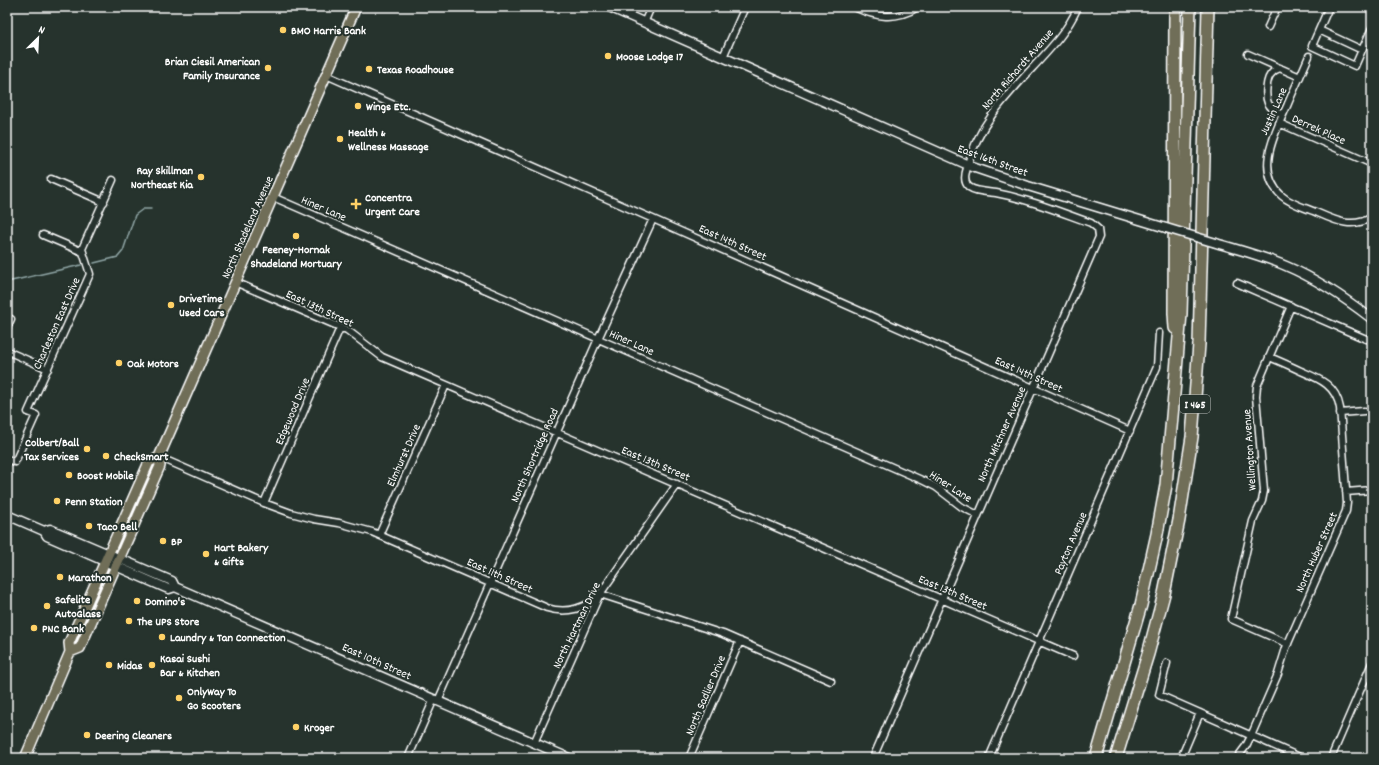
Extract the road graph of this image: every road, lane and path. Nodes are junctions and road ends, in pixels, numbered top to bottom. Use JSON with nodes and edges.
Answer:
{"nodes":[{"id":1,"x":356,"y":7,"type":"edge"},
{"id":2,"x":609,"y":7,"type":"edge"},
{"id":3,"x":651,"y":7,"type":"edge"},
{"id":4,"x":745,"y":7,"type":"edge"},
{"id":5,"x":854,"y":7,"type":"edge"},
{"id":6,"x":918,"y":7,"type":"edge"},
{"id":7,"x":1078,"y":7,"type":"edge"},
{"id":8,"x":1175,"y":7,"type":"edge"},
{"id":9,"x":1190,"y":7,"type":"edge"},
{"id":10,"x":1208,"y":7,"type":"edge"},
{"id":11,"x":1277,"y":7,"type":"edge"},
{"id":12,"x":1321,"y":7,"type":"edge"},
{"id":13,"x":1328,"y":8,"type":"edge"},
{"id":14,"x":644,"y":23,"type":"junction"},
{"id":15,"x":1268,"y":27,"type":"dead end"},
{"id":16,"x":1372,"y":28,"type":"edge"},
{"id":17,"x":1318,"y":30,"type":"junction"},
{"id":18,"x":1362,"y":50,"type":"junction"},
{"id":19,"x":1248,"y":54,"type":"dead end"},
{"id":20,"x":1309,"y":56,"type":"dead end"},
{"id":21,"x":723,"y":57,"type":"junction"},
{"id":22,"x":1280,"y":68,"type":"junction"},
{"id":23,"x":326,"y":75,"type":"junction"},
{"id":24,"x":1300,"y":77,"type":"junction"},
{"id":25,"x":1283,"y":115,"type":"junction"},
{"id":26,"x":1279,"y":123,"type":"junction"},
{"id":27,"x":1372,"y":164,"type":"edge"},
{"id":28,"x":968,"y":165,"type":"junction"},
{"id":29,"x":51,"y":179,"type":"dead end"},
{"id":30,"x":113,"y":180,"type":"dead end"},
{"id":31,"x":273,"y":197,"type":"junction"},
{"id":32,"x":104,"y":202,"type":"junction"},
{"id":33,"x":1372,"y":217,"type":"edge"},
{"id":34,"x":653,"y":219,"type":"junction"},
{"id":35,"x":1098,"y":229,"type":"joint"},
{"id":36,"x":43,"y":235,"type":"dead end"},
{"id":37,"x":83,"y":252,"type":"junction"},
{"id":38,"x":236,"y":282,"type":"junction"},
{"id":39,"x":1237,"y":283,"type":"dead end"},
{"id":40,"x":1291,"y":306,"type":"junction"},
{"id":41,"x":11,"y":319,"type":"dead end"},
{"id":42,"x":1372,"y":319,"type":"edge"},
{"id":43,"x":7,"y":328,"type":"edge"},
{"id":44,"x":340,"y":328,"type":"junction"},
{"id":45,"x":1159,"y":333,"type":"dead end"},
{"id":46,"x":598,"y":339,"type":"junction"},
{"id":47,"x":1369,"y":339,"type":"edge"},
{"id":48,"x":1177,"y":349,"type":"junction"},
{"id":49,"x":7,"y":351,"type":"edge"},
{"id":50,"x":1269,"y":357,"type":"junction"},
{"id":51,"x":48,"y":369,"type":"junction"},
{"id":52,"x":446,"y":385,"type":"junction"},
{"id":53,"x":1034,"y":388,"type":"junction"},
{"id":54,"x":1364,"y":411,"type":"dead end"},
{"id":55,"x":1340,"y":413,"type":"junction"},
{"id":56,"x":1130,"y":431,"type":"junction"},
{"id":57,"x":557,"y":432,"type":"junction"},
{"id":58,"x":159,"y":457,"type":"junction"},
{"id":59,"x":7,"y":459,"type":"edge"},
{"id":60,"x":677,"y":484,"type":"junction"},
{"id":61,"x":1372,"y":490,"type":"edge"},
{"id":62,"x":1346,"y":492,"type":"junction"},
{"id":63,"x":264,"y":503,"type":"junction"},
{"id":64,"x":7,"y":515,"type":"edge"},
{"id":65,"x":978,"y":515,"type":"junction"},
{"id":66,"x":379,"y":535,"type":"junction"},
{"id":67,"x":106,"y":558,"type":"junction"},
{"id":68,"x":117,"y":562,"type":"junction"},
{"id":69,"x":490,"y":583,"type":"junction"},
{"id":70,"x":600,"y":594,"type":"junction"},
{"id":71,"x":942,"y":599,"type":"junction"},
{"id":72,"x":740,"y":641,"type":"junction"},
{"id":73,"x":1040,"y":641,"type":"junction"},
{"id":74,"x":1288,"y":644,"type":"junction"},
{"id":75,"x":70,"y":652,"type":"junction"},
{"id":76,"x":1073,"y":656,"type":"dead end"},
{"id":77,"x":1372,"y":662,"type":"edge"},
{"id":78,"x":1167,"y":663,"type":"dead end"},
{"id":79,"x":831,"y":681,"type":"dead end"},
{"id":80,"x":436,"y":700,"type":"junction"},
{"id":81,"x":1200,"y":713,"type":"junction"},
{"id":82,"x":1251,"y":736,"type":"junction"},
{"id":83,"x":534,"y":743,"type":"junction"},
{"id":84,"x":25,"y":758,"type":"edge"},
{"id":85,"x":408,"y":758,"type":"edge"},
{"id":86,"x":569,"y":758,"type":"edge"},
{"id":87,"x":689,"y":758,"type":"edge"},
{"id":88,"x":873,"y":758,"type":"edge"},
{"id":89,"x":989,"y":758,"type":"edge"},
{"id":90,"x":1096,"y":758,"type":"edge"},
{"id":91,"x":1116,"y":758,"type":"edge"},
{"id":92,"x":1181,"y":758,"type":"edge"},
{"id":93,"x":1237,"y":758,"type":"edge"},
{"id":94,"x":1302,"y":758,"type":"edge"},
{"id":95,"x":1331,"y":758,"type":"edge"}],
"edges":[{"from":1,"to":23,"type":"main road","name":"North Shadeland Avenue"},
{"from":2,"to":14,"type":"street","name":"East 16th Street"},
{"from":3,"to":14,"type":"street"},
{"from":4,"to":21,"type":"street"},
{"from":5,"to":6,"type":"street"},
{"from":7,"to":28,"type":"street","name":"North Richardt Avenue"},
{"from":8,"to":48,"type":"highway"},
{"from":9,"to":48,"type":"highway","number":"I 465"},
{"from":10,"to":91,"type":"highway","number":"I 465"},
{"from":11,"to":15,"type":"street"},
{"from":12,"to":13,"type":"street"},
{"from":13,"to":17,"type":"street"},
{"from":14,"to":21,"type":"street","name":"East 16th Street"},
{"from":16,"to":18,"type":"street"},
{"from":17,"to":18,"type":"street"},
{"from":17,"to":18,"type":"street"},
{"from":19,"to":22,"type":"street"},
{"from":20,"to":24,"type":"street","name":"Justin Lane"},
{"from":21,"to":28,"type":"street","name":"East 16th Street"},
{"from":22,"to":24,"type":"street"},
{"from":22,"to":25,"type":"street"},
{"from":23,"to":31,"type":"main road","name":"North Shadeland Avenue"},
{"from":23,"to":34,"type":"street","name":"East 14th Street"},
{"from":24,"to":25,"type":"street","name":"Justin Lane"},
{"from":25,"to":26,"type":"street","name":"Justin Lane"},
{"from":26,"to":27,"type":"street","name":"Derrek Place"},
{"from":26,"to":33,"type":"street","name":"Justin Lane"},
{"from":28,"to":35,"type":"street","name":"North Richardt Avenue"},
{"from":28,"to":42,"type":"street","name":"East 16th Street","bridge":true},
{"from":29,"to":32,"type":"street"},
{"from":30,"to":32,"type":"street"},
{"from":31,"to":38,"type":"main road","name":"North Shadeland Avenue"},
{"from":31,"to":46,"type":"street","name":"Hiner Lane"},
{"from":32,"to":37,"type":"street"},
{"from":34,"to":46,"type":"street","name":"North Shortridge Road"},
{"from":34,"to":53,"type":"street","name":"East 14th Street"},
{"from":35,"to":53,"type":"street","name":"North Mitchner Avenue"},
{"from":36,"to":37,"type":"street"},
{"from":37,"to":51,"type":"street","name":"Charleston East Drive"},
{"from":38,"to":44,"type":"street","name":"East 13th Street"},
{"from":38,"to":58,"type":"main road","name":"North Shadeland Avenue"},
{"from":39,"to":40,"type":"street"},
{"from":40,"to":47,"type":"street"},
{"from":40,"to":50,"type":"street","name":"Wellington Avenue"},
{"from":41,"to":43,"type":"street"},
{"from":44,"to":52,"type":"street","name":"East 13th Street"},
{"from":44,"to":63,"type":"street","name":"Edgewood Drive"},
{"from":45,"to":56,"type":"street","name":"Payton Avenue"},
{"from":46,"to":57,"type":"street","name":"North Shortridge Road"},
{"from":46,"to":65,"type":"street","name":"Hiner Lane"},
{"from":48,"to":90,"type":"highway","number":"I 465"},
{"from":49,"to":51,"type":"street"},
{"from":50,"to":55,"type":"street","name":"North Huber Street"},
{"from":50,"to":74,"type":"street","name":"Wellington Avenue"},
{"from":51,"to":59,"type":"street","name":"Charleston East Drive"},
{"from":52,"to":57,"type":"street","name":"East 13th Street"},
{"from":52,"to":66,"type":"street","name":"Elmhurst Drive"},
{"from":53,"to":56,"type":"street","name":"East 14th Street"},
{"from":53,"to":65,"type":"street","name":"North Mitchner Avenue"},
{"from":54,"to":55,"type":"street"},
{"from":55,"to":62,"type":"street","name":"North Huber Street"},
{"from":56,"to":73,"type":"street","name":"Payton Avenue"},
{"from":57,"to":60,"type":"street","name":"East 13th Street"},
{"from":57,"to":69,"type":"street","name":"North Shortridge Road"},
{"from":58,"to":63,"type":"street","name":"East 11th Street"},
{"from":58,"to":67,"type":"main road","name":"North Shadeland Avenue"},
{"from":58,"to":68,"type":"main road","name":"North Shadeland Avenue"},
{"from":60,"to":70,"type":"street","name":"North Hartman Drive"},
{"from":60,"to":71,"type":"street","name":"East 13th Street"},
{"from":61,"to":62,"type":"street"},
{"from":62,"to":74,"type":"street","name":"North Huber Street"},
{"from":63,"to":66,"type":"street","name":"East 11th Street"},
{"from":64,"to":67,"type":"street","name":"East 10th Street"},
{"from":65,"to":71,"type":"street","name":"North Mitchner Avenue"},
{"from":66,"to":69,"type":"street","name":"East 11th Street"},
{"from":67,"to":68,"type":"street","name":"East 10th Street"},
{"from":67,"to":75,"type":"main road","name":"North Shadeland Avenue"},
{"from":68,"to":75,"type":"main road","name":"North Shadeland Avenue"},
{"from":68,"to":80,"type":"street","name":"East 10th Street"},
{"from":69,"to":70,"type":"street","name":"East 11th Street"},
{"from":69,"to":80,"type":"street","name":"North Shortridge Road"},
{"from":70,"to":72,"type":"street"},
{"from":70,"to":83,"type":"street","name":"North Hartman Drive"},
{"from":71,"to":73,"type":"street","name":"East 13th Street"},
{"from":71,"to":88,"type":"street","name":"North Mitchner Avenue"},
{"from":72,"to":79,"type":"street"},
{"from":72,"to":87,"type":"street","name":"North Sadlier Drive"},
{"from":73,"to":76,"type":"street","name":"East 13th Street"},
{"from":73,"to":89,"type":"street","name":"Payton Avenue"},
{"from":74,"to":82,"type":"street","name":"North Huber Street"},
{"from":75,"to":84,"type":"main road","name":"North Shadeland Avenue"},
{"from":77,"to":95,"type":"street"},
{"from":78,"to":81,"type":"street"},
{"from":80,"to":83,"type":"street","name":"East 10th Street"},
{"from":80,"to":85,"type":"street","name":"North Shortridge Road"},
{"from":81,"to":82,"type":"street"},
{"from":81,"to":92,"type":"street"},
{"from":82,"to":93,"type":"street","name":"North Huber Street"},
{"from":82,"to":94,"type":"street"},
{"from":83,"to":86,"type":"street","name":"East 10th Street"}]}
